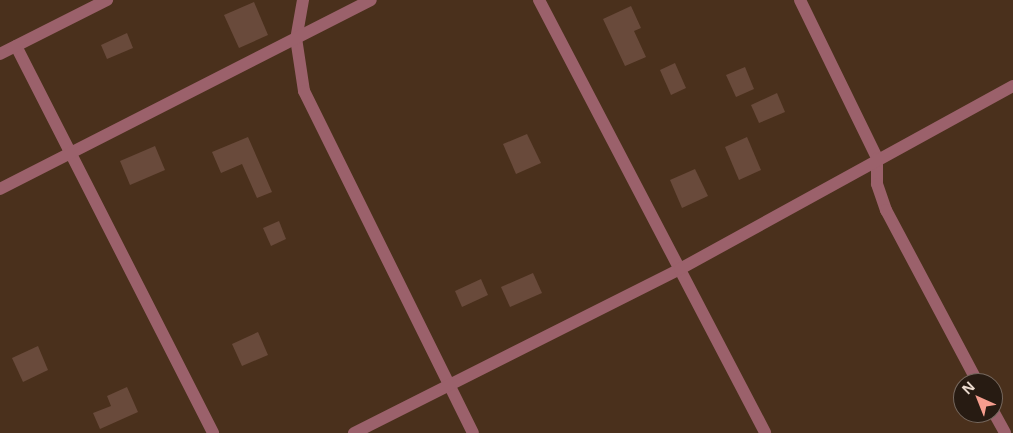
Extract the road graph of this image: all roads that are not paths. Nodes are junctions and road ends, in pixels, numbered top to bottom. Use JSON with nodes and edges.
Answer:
{"nodes":[{"id":1,"x":107,"y":0,"type":"edge"},
{"id":2,"x":303,"y":0,"type":"edge"},
{"id":3,"x":371,"y":0,"type":"edge"},
{"id":4,"x":540,"y":0,"type":"edge"},
{"id":5,"x":800,"y":0,"type":"edge"},
{"id":6,"x":296,"y":38,"type":"junction"},
{"id":7,"x":16,"y":46,"type":"junction"},
{"id":8,"x":0,"y":54,"type":"edge"},
{"id":9,"x":1013,"y":86,"type":"edge"},
{"id":10,"x":70,"y":153,"type":"junction"},
{"id":11,"x":877,"y":158,"type":"junction"},
{"id":12,"x":0,"y":189,"type":"edge"},
{"id":13,"x":680,"y":268,"type":"junction"},
{"id":14,"x":973,"y":373,"type":"edge"},
{"id":15,"x":448,"y":384,"type":"junction"},
{"id":16,"x":213,"y":433,"type":"edge"},
{"id":17,"x":354,"y":433,"type":"edge"},
{"id":18,"x":473,"y":433,"type":"edge"},
{"id":19,"x":765,"y":433,"type":"edge"}],
"edges":[{"from":1,"to":7,"type":"street"},
{"from":2,"to":6,"type":"street"},
{"from":3,"to":6,"type":"street"},
{"from":4,"to":13,"type":"street"},
{"from":5,"to":11,"type":"street"},
{"from":6,"to":10,"type":"street"},
{"from":6,"to":15,"type":"street"},
{"from":7,"to":8,"type":"street"},
{"from":7,"to":10,"type":"street"},
{"from":9,"to":11,"type":"street"},
{"from":10,"to":12,"type":"street"},
{"from":10,"to":16,"type":"street"},
{"from":11,"to":13,"type":"street"},
{"from":11,"to":14,"type":"street"},
{"from":13,"to":15,"type":"street"},
{"from":13,"to":19,"type":"street"},
{"from":15,"to":17,"type":"street"},
{"from":15,"to":18,"type":"street"}]}
